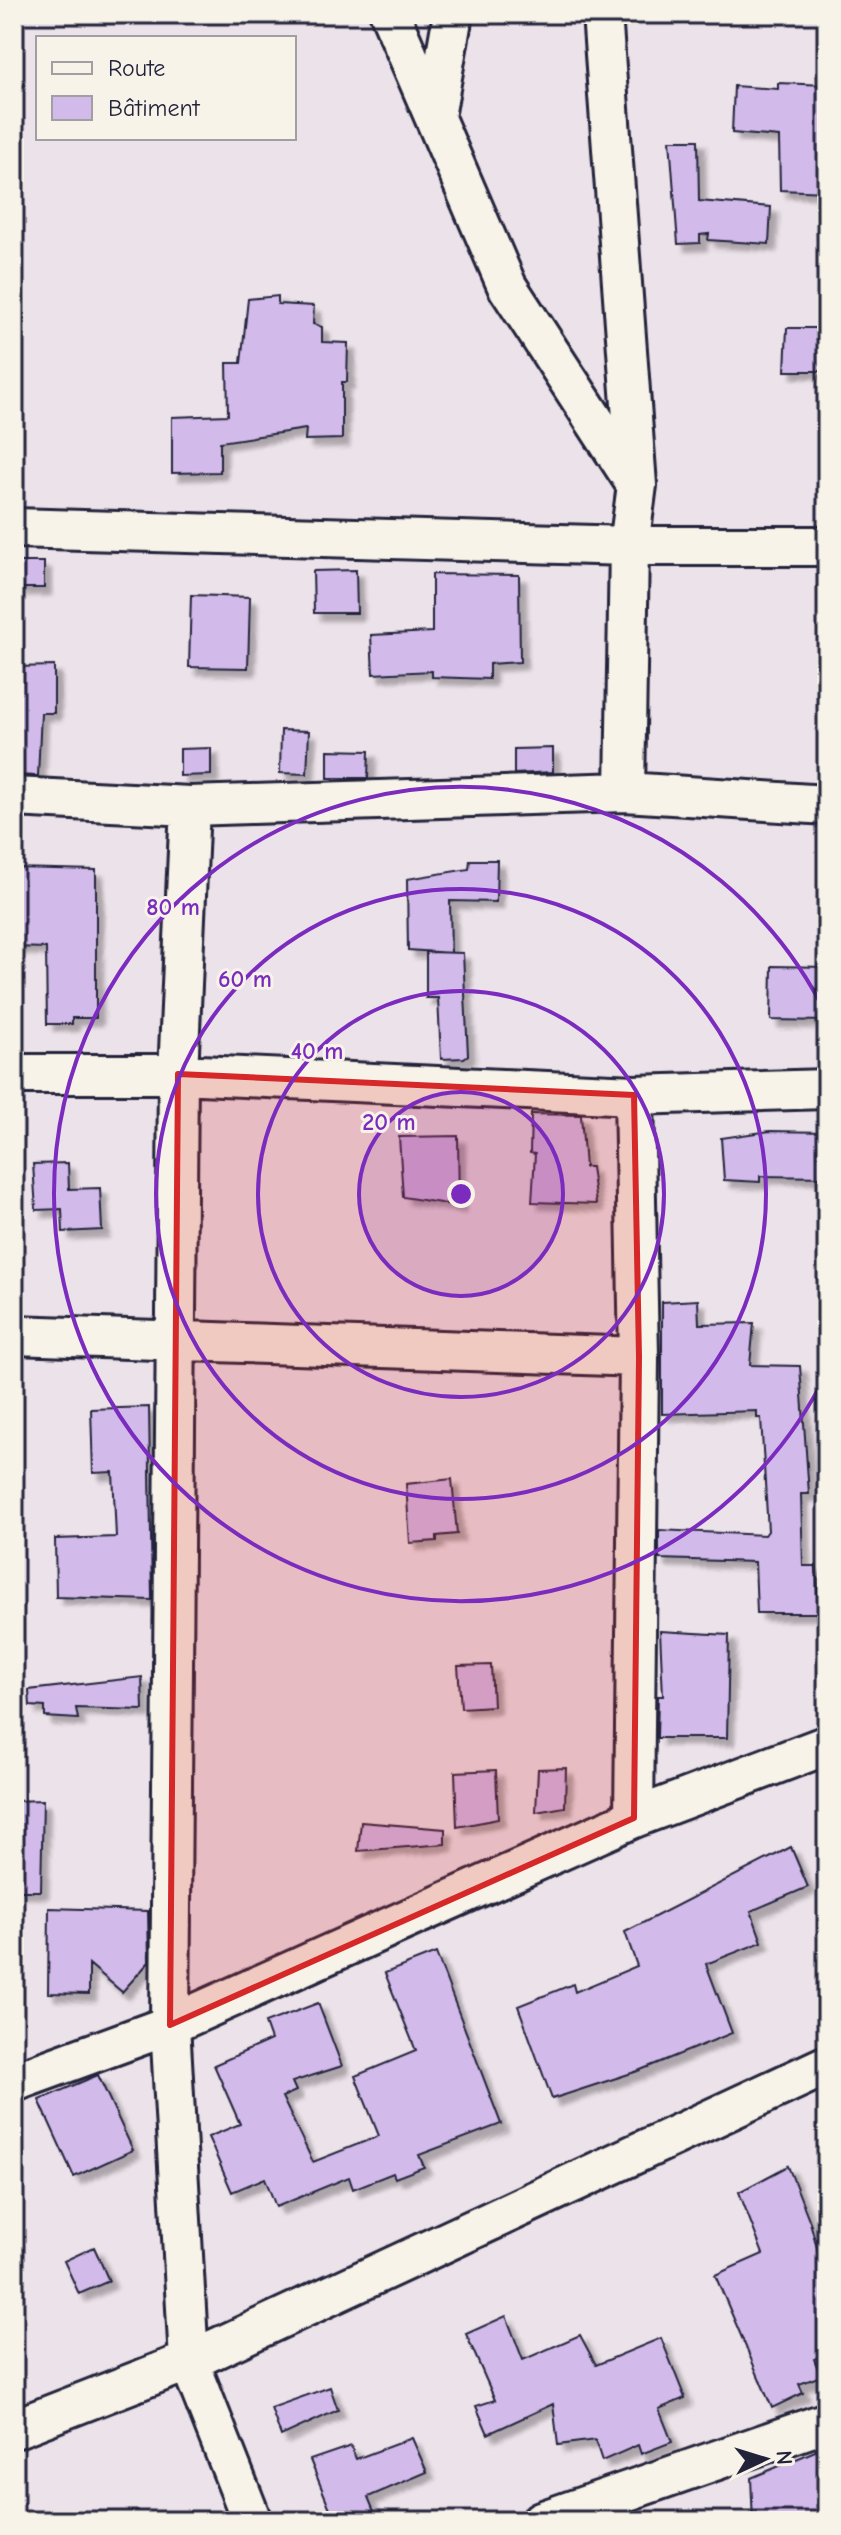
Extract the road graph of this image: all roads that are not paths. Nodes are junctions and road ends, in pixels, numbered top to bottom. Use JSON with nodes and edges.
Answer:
{"nodes":[{"id":1,"x":390,"y":14,"type":"edge"},
{"id":2,"x":453,"y":14,"type":"edge"},
{"id":3,"x":602,"y":14,"type":"edge"},
{"id":4,"x":435,"y":117,"type":"junction"},
{"id":5,"x":637,"y":485,"type":"junction"},
{"id":6,"x":14,"y":528,"type":"edge"},
{"id":7,"x":629,"y":546,"type":"junction"},
{"id":8,"x":827,"y":546,"type":"edge"},
{"id":9,"x":625,"y":792,"type":"junction"},
{"id":10,"x":14,"y":797,"type":"edge"},
{"id":11,"x":827,"y":805,"type":"edge"},
{"id":12,"x":190,"y":806,"type":"junction"},
{"id":13,"x":14,"y":1074,"type":"edge"},
{"id":14,"x":178,"y":1074,"type":"junction"},
{"id":15,"x":827,"y":1089,"type":"edge"},
{"id":16,"x":634,"y":1095,"type":"junction"},
{"id":17,"x":14,"y":1335,"type":"edge"},
{"id":18,"x":176,"y":1338,"type":"junction"},
{"id":19,"x":639,"y":1357,"type":"junction"},
{"id":20,"x":827,"y":1745,"type":"edge"},
{"id":21,"x":634,"y":1818,"type":"junction"},
{"id":22,"x":170,"y":2025,"type":"junction"},
{"id":23,"x":827,"y":2065,"type":"edge"},
{"id":24,"x":14,"y":2082,"type":"edge"},
{"id":25,"x":189,"y":2361,"type":"junction"},
{"id":26,"x":827,"y":2422,"type":"edge"},
{"id":27,"x":14,"y":2429,"type":"edge"},
{"id":28,"x":252,"y":2521,"type":"edge"},
{"id":29,"x":541,"y":2521,"type":"edge"}],
"edges":[{"from":1,"to":4,"type":"street"},
{"from":2,"to":4,"type":"street"},
{"from":3,"to":5,"type":"street"},
{"from":4,"to":5,"type":"street"},
{"from":5,"to":7,"type":"street"},
{"from":6,"to":7,"type":"street"},
{"from":7,"to":8,"type":"street"},
{"from":7,"to":9,"type":"street"},
{"from":9,"to":11,"type":"street"},
{"from":9,"to":12,"type":"street"},
{"from":10,"to":12,"type":"street"},
{"from":12,"to":14,"type":"street"},
{"from":13,"to":14,"type":"street"},
{"from":14,"to":16,"type":"street"},
{"from":14,"to":18,"type":"street"},
{"from":15,"to":16,"type":"street"},
{"from":16,"to":19,"type":"street"},
{"from":17,"to":18,"type":"street"},
{"from":18,"to":19,"type":"street"},
{"from":18,"to":22,"type":"street"},
{"from":19,"to":21,"type":"street"},
{"from":20,"to":21,"type":"street"},
{"from":21,"to":22,"type":"street"},
{"from":22,"to":24,"type":"street"},
{"from":22,"to":25,"type":"street"},
{"from":23,"to":25,"type":"street"},
{"from":25,"to":27,"type":"street"},
{"from":25,"to":28,"type":"street"},
{"from":26,"to":29,"type":"street"}]}
